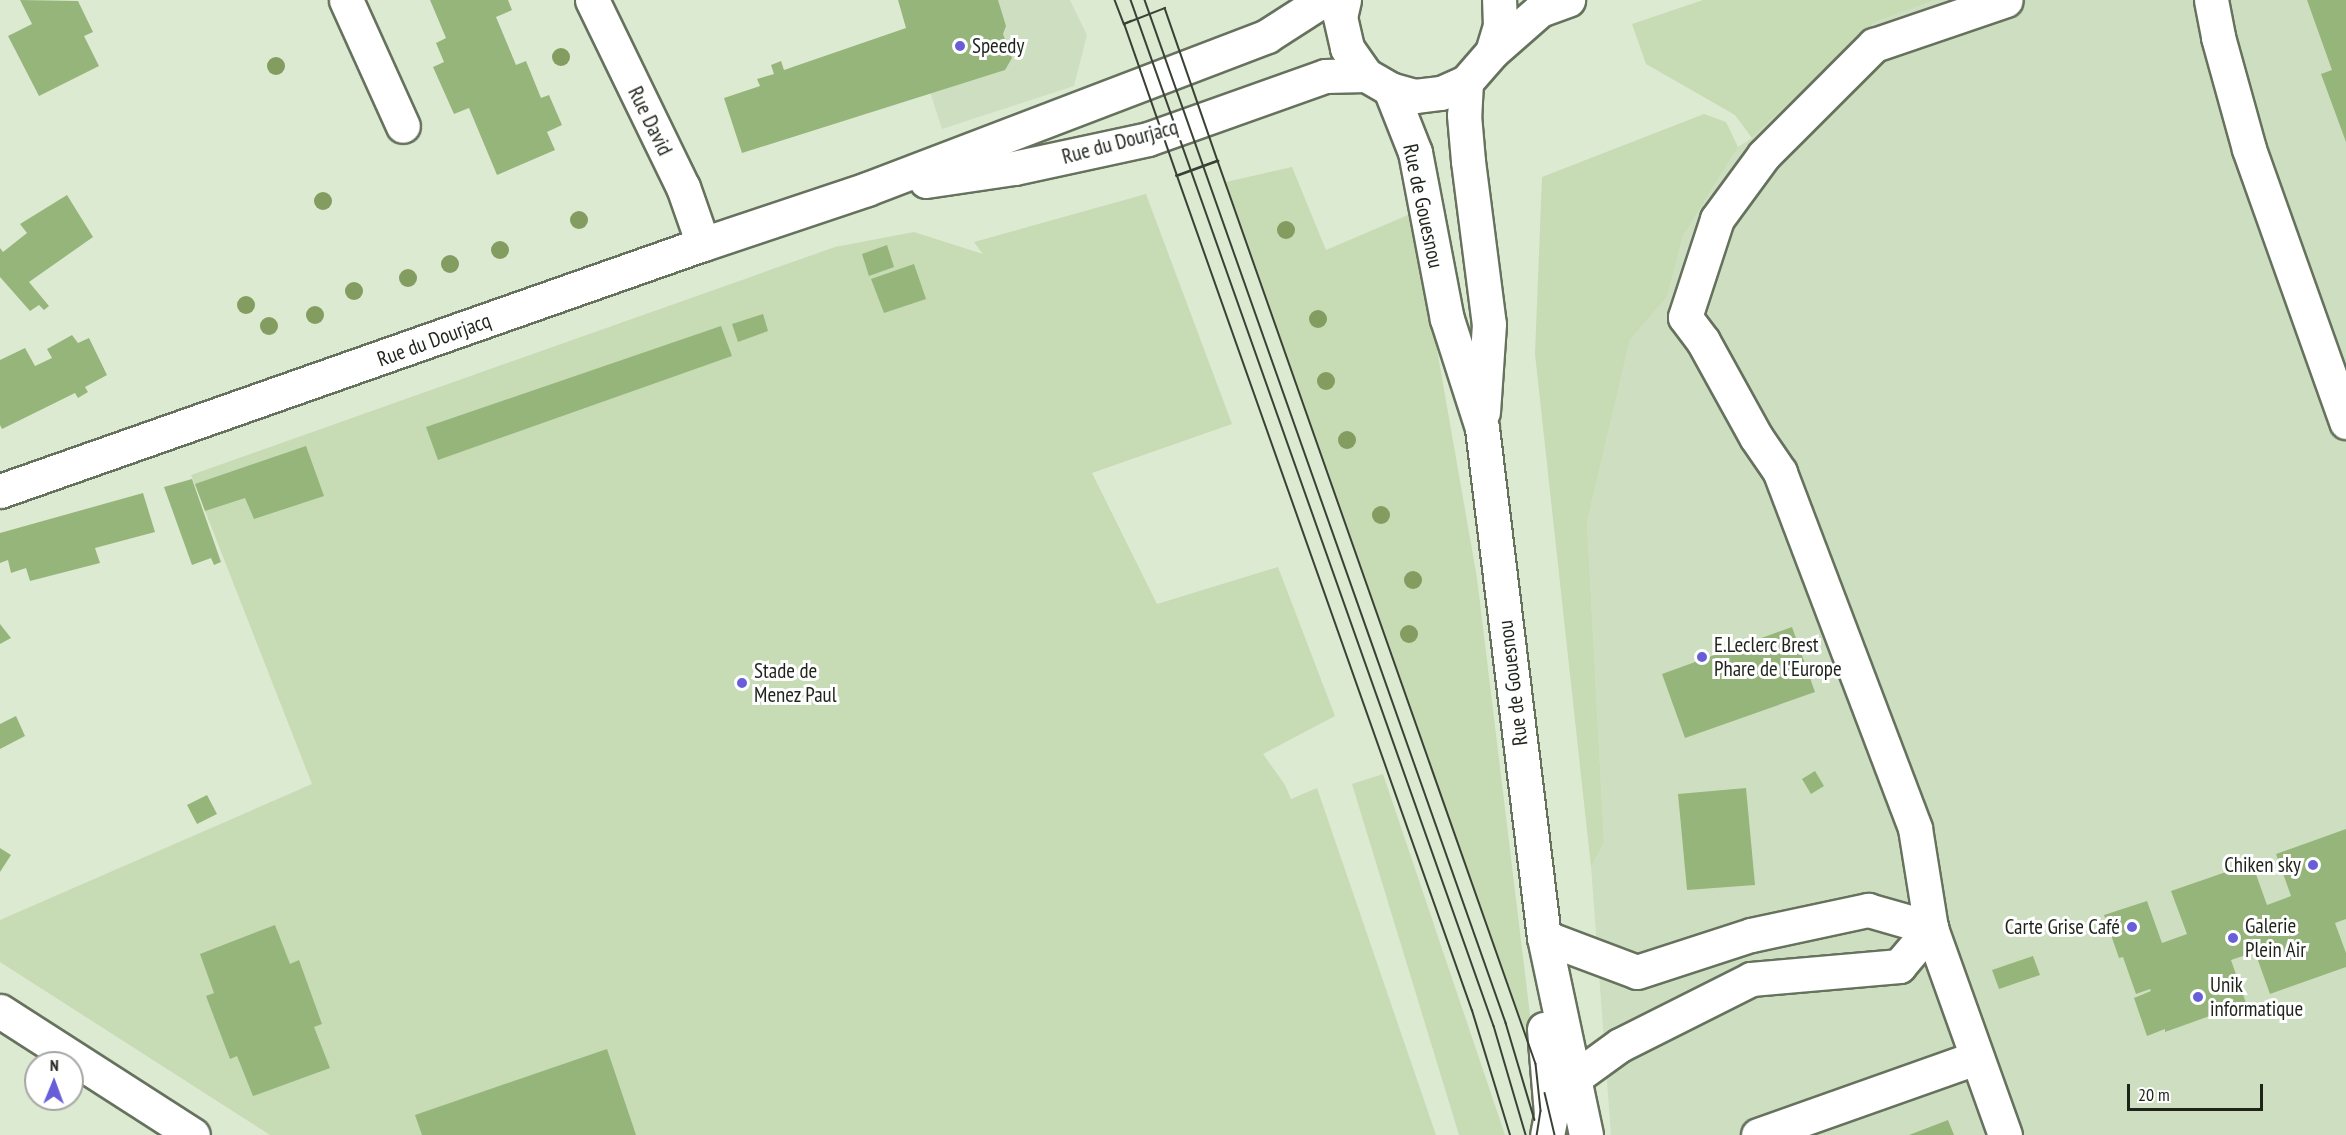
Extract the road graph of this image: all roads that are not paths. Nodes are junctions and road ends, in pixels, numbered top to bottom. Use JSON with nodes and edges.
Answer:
{"nodes":[{"id":1,"x":346,"y":0,"type":"edge"},
{"id":2,"x":592,"y":0,"type":"edge"},
{"id":3,"x":1323,"y":0,"type":"edge"},
{"id":4,"x":1344,"y":0,"type":"edge"},
{"id":5,"x":1499,"y":0,"type":"edge"},
{"id":6,"x":1568,"y":0,"type":"edge"},
{"id":7,"x":2006,"y":0,"type":"edge"},
{"id":8,"x":2211,"y":0,"type":"edge"},
{"id":9,"x":1492,"y":52,"type":"junction"},
{"id":10,"x":1378,"y":82,"type":"junction"},
{"id":11,"x":1466,"y":82,"type":"junction"},
{"id":12,"x":403,"y":126,"type":"dead end"},
{"id":13,"x":867,"y":189,"type":"junction"},
{"id":14,"x":703,"y":244,"type":"junction"},
{"id":15,"x":2346,"y":422,"type":"edge"},
{"id":16,"x":1482,"y":428,"type":"junction"},
{"id":17,"x":0,"y":491,"type":"edge"},
{"id":18,"x":1931,"y":928,"type":"junction"},
{"id":19,"x":1544,"y":937,"type":"junction"},
{"id":20,"x":3,"y":1018,"type":"edge"},
{"id":21,"x":1976,"y":1058,"type":"junction"},
{"id":22,"x":1573,"y":1079,"type":"junction"},
{"id":23,"x":193,"y":1135,"type":"edge"},
{"id":24,"x":1547,"y":1135,"type":"edge"},
{"id":25,"x":1586,"y":1135,"type":"edge"},
{"id":26,"x":1758,"y":1135,"type":"edge"},
{"id":27,"x":2005,"y":1135,"type":"edge"}],
"edges":[{"from":1,"to":12,"type":"main road"},
{"from":2,"to":14,"type":"main road","name":"Rue David"},
{"from":3,"to":13,"type":"main road","name":"Rue du Dourjacq"},
{"from":4,"to":10,"type":"main road","name":"Rue de Gouesnou"},
{"from":5,"to":9,"type":"main road"},
{"from":6,"to":9,"type":"main road"},
{"from":7,"to":18,"type":"main road"},
{"from":8,"to":15,"type":"main road"},
{"from":9,"to":11,"type":"main road"},
{"from":10,"to":11,"type":"main road","name":"Rue du Dourjacq"},
{"from":10,"to":13,"type":"main road","name":"Rue du Dourjacq"},
{"from":10,"to":16,"type":"main road","name":"Rue de Gouesnou"},
{"from":11,"to":16,"type":"main road","name":"Rue de Gouesnou"},
{"from":13,"to":14,"type":"main road","name":"Rue du Dourjacq"},
{"from":14,"to":17,"type":"main road","name":"Rue du Dourjacq"},
{"from":16,"to":19,"type":"main road","name":"Rue de Gouesnou"},
{"from":18,"to":19,"type":"main road"},
{"from":18,"to":21,"type":"main road"},
{"from":18,"to":22,"type":"main road"},
{"from":19,"to":22,"type":"main road","name":"Rue de Gouesnou"},
{"from":19,"to":24,"type":"main road","name":"Rue de Gouesnou"},
{"from":20,"to":23,"type":"main road"},
{"from":21,"to":26,"type":"main road"},
{"from":21,"to":27,"type":"main road"},
{"from":22,"to":25,"type":"main road","name":"Rue de Gouesnou"}]}
